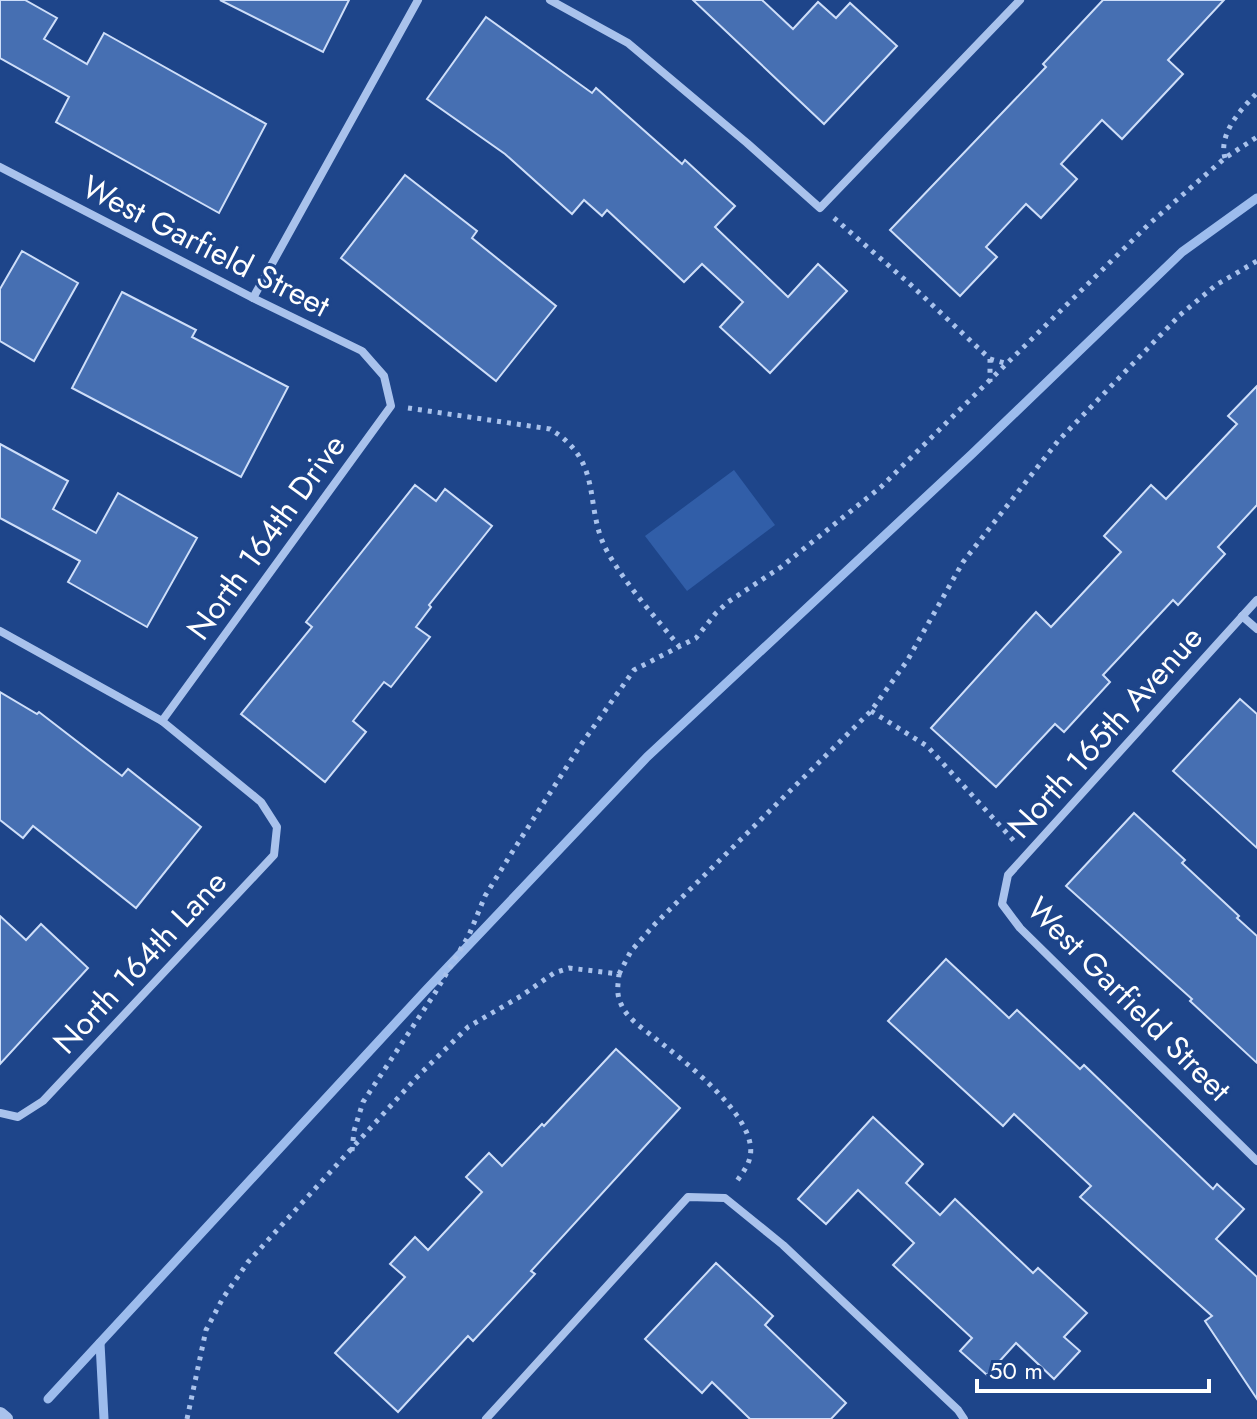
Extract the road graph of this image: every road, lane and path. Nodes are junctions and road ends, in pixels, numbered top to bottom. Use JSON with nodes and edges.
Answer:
{"nodes":[{"id":1,"x":418,"y":0,"type":"edge"},
{"id":2,"x":550,"y":0,"type":"edge"},
{"id":3,"x":1020,"y":0,"type":"edge"},
{"id":4,"x":1257,"y":93,"type":"edge"},
{"id":5,"x":1257,"y":137,"type":"edge"},
{"id":6,"x":1225,"y":158,"type":"junction"},
{"id":7,"x":0,"y":167,"type":"edge"},
{"id":8,"x":820,"y":208,"type":"junction"},
{"id":9,"x":1257,"y":261,"type":"edge"},
{"id":10,"x":253,"y":298,"type":"junction"},
{"id":11,"x":990,"y":359,"type":"junction"},
{"id":12,"x":1008,"y":364,"type":"junction"},
{"id":13,"x":990,"y":382,"type":"junction"},
{"id":14,"x":391,"y":406,"type":"junction"},
{"id":15,"x":1257,"y":600,"type":"edge"},
{"id":16,"x":1242,"y":616,"type":"junction"},
{"id":17,"x":1257,"y":629,"type":"edge"},
{"id":18,"x":0,"y":631,"type":"edge"},
{"id":19,"x":679,"y":646,"type":"junction"},
{"id":20,"x":871,"y":711,"type":"junction"},
{"id":21,"x":162,"y":721,"type":"junction"},
{"id":22,"x":1026,"y":854,"type":"junction"},
{"id":23,"x":1002,"y":904,"type":"joint"},
{"id":24,"x":619,"y":974,"type":"junction"},
{"id":25,"x":0,"y":1113,"type":"edge"},
{"id":26,"x":352,"y":1151,"type":"junction"},
{"id":27,"x":1257,"y":1161,"type":"edge"},
{"id":28,"x":725,"y":1198,"type":"junction"},
{"id":29,"x":0,"y":1414,"type":"edge"},
{"id":30,"x":6,"y":1419,"type":"edge"},
{"id":31,"x":187,"y":1419,"type":"edge"},
{"id":32,"x":486,"y":1419,"type":"edge"},
{"id":33,"x":964,"y":1419,"type":"edge"}],
"edges":[{"from":1,"to":10,"type":"street"},
{"from":2,"to":8,"type":"street"},
{"from":3,"to":8,"type":"street"},
{"from":4,"to":6,"type":"path"},
{"from":5,"to":6,"type":"path"},
{"from":6,"to":12,"type":"path"},
{"from":7,"to":10,"type":"street","name":"West Garfield Street"},
{"from":8,"to":11,"type":"path"},
{"from":9,"to":20,"type":"path"},
{"from":10,"to":14,"type":"street","name":"West Garfield Street"},
{"from":11,"to":12,"type":"path"},
{"from":11,"to":13,"type":"path"},
{"from":12,"to":13,"type":"path"},
{"from":13,"to":19,"type":"path"},
{"from":14,"to":19,"type":"path"},
{"from":14,"to":21,"type":"street","name":"North 164th Drive"},
{"from":15,"to":16,"type":"street","name":"North 165th Avenue"},
{"from":16,"to":17,"type":"street"},
{"from":16,"to":22,"type":"street","name":"North 165th Avenue"},
{"from":18,"to":21,"type":"street"},
{"from":19,"to":26,"type":"path"},
{"from":20,"to":22,"type":"path"},
{"from":20,"to":24,"type":"path"},
{"from":21,"to":25,"type":"street","name":"North 164th Lane"},
{"from":22,"to":23,"type":"street","name":"North 165th Avenue"},
{"from":23,"to":27,"type":"street","name":"West Garfield Street"},
{"from":24,"to":26,"type":"path"},
{"from":24,"to":28,"type":"path"},
{"from":26,"to":31,"type":"path"},
{"from":28,"to":32,"type":"street"},
{"from":28,"to":33,"type":"street"},
{"from":29,"to":30,"type":"street"}]}
